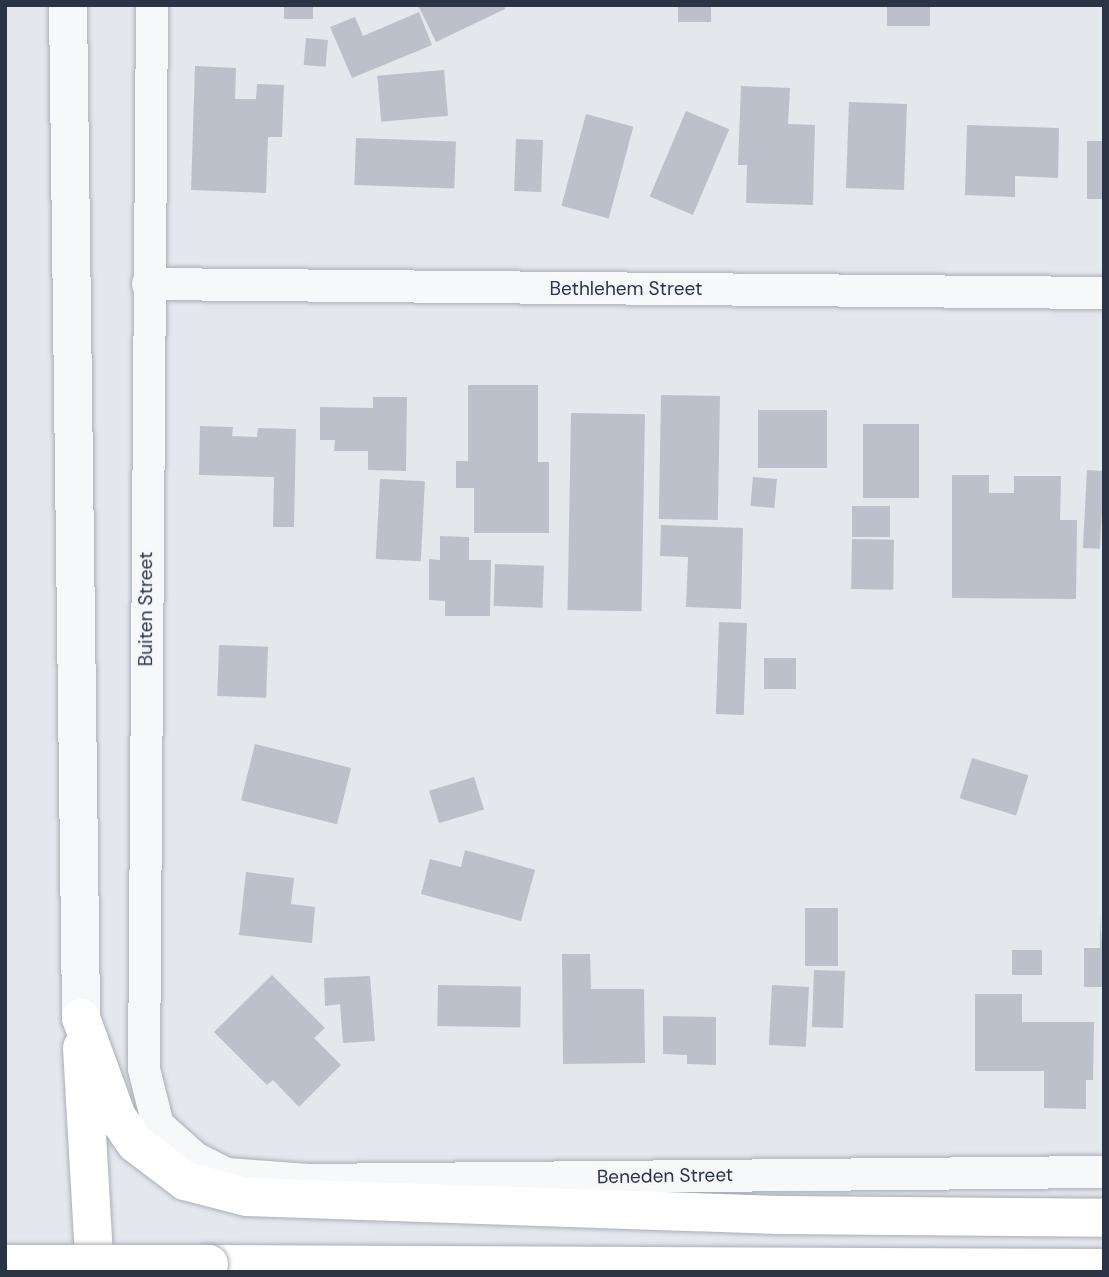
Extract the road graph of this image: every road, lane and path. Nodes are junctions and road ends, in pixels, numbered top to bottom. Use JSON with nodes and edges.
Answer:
{"nodes":[{"id":1,"x":68,"y":5,"type":"edge"},
{"id":2,"x":152,"y":5,"type":"edge"},
{"id":3,"x":148,"y":284,"type":"junction"},
{"id":4,"x":1104,"y":293,"type":"edge"},
{"id":5,"x":81,"y":1018,"type":"junction"},
{"id":6,"x":1104,"y":1172,"type":"edge"},
{"id":7,"x":227,"y":1174,"type":"joint"},
{"id":8,"x":1104,"y":1218,"type":"edge"},
{"id":9,"x":5,"y":1264,"type":"edge"},
{"id":10,"x":1104,"y":1268,"type":"edge"},
{"id":11,"x":95,"y":1272,"type":"edge"}],
"edges":[{"from":1,"to":5,"type":"street"},
{"from":2,"to":3,"type":"street","name":"Buiten Street"},
{"from":3,"to":4,"type":"street","name":"Bethlehem Street"},
{"from":3,"to":7,"type":"street","name":"Buiten Street"},
{"from":5,"to":8,"type":"main road"},
{"from":5,"to":11,"type":"main road"},
{"from":6,"to":7,"type":"street","name":"Beneden Street"},
{"from":9,"to":10,"type":"main road","bridge":true}]}
